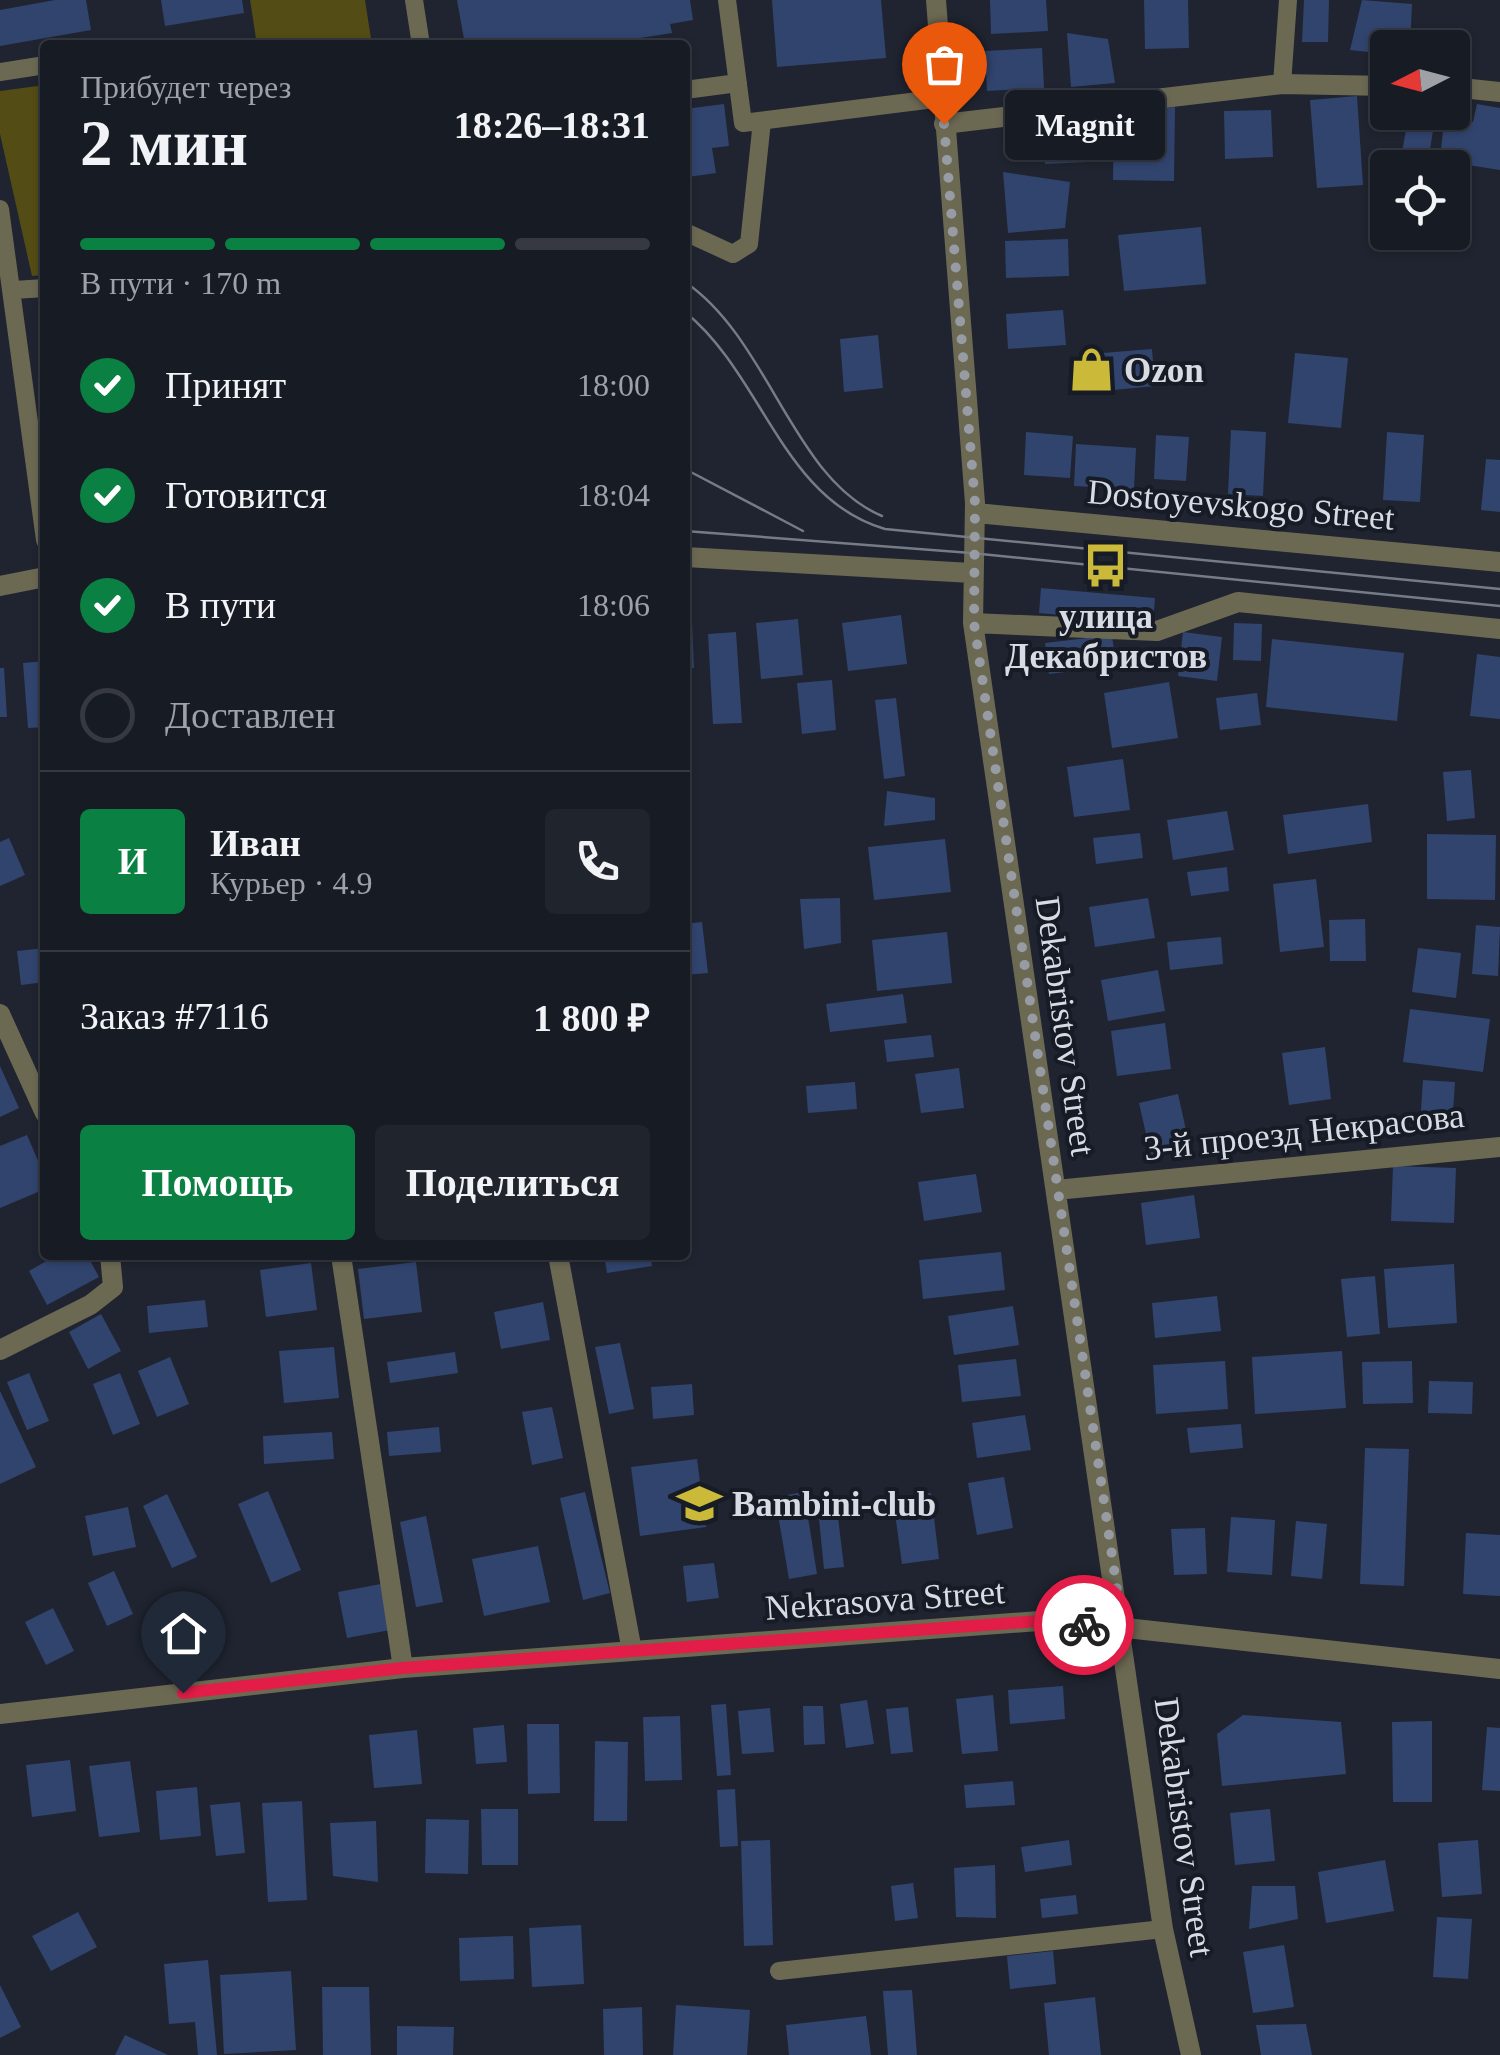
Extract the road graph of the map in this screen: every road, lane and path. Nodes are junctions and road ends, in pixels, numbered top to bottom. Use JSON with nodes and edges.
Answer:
{"nodes":[{"id":1,"x":414,"y":0,"type":"edge"},
{"id":2,"x":727,"y":0,"type":"edge"},
{"id":3,"x":936,"y":0,"type":"edge"},
{"id":4,"x":1288,"y":0,"type":"edge"},
{"id":5,"x":420,"y":40,"type":"edge"},
{"id":6,"x":40,"y":67,"type":"edge"},
{"id":7,"x":0,"y":72,"type":"edge"},
{"id":8,"x":738,"y":83,"type":"junction"},
{"id":9,"x":1282,"y":84,"type":"junction"},
{"id":10,"x":1370,"y":86,"type":"edge"},
{"id":11,"x":690,"y":89,"type":"edge"},
{"id":12,"x":1470,"y":89,"type":"edge"},
{"id":13,"x":1500,"y":92,"type":"edge"},
{"id":14,"x":942,"y":98,"type":"junction"},
{"id":15,"x":744,"y":123,"type":"junction"},
{"id":16,"x":944,"y":124,"type":"junction"},
{"id":17,"x":0,"y":209,"type":"edge"},
{"id":18,"x":690,"y":234,"type":"edge"},
{"id":19,"x":40,"y":288,"type":"edge"},
{"id":20,"x":14,"y":290,"type":"junction"},
{"id":21,"x":40,"y":496,"type":"edge"},
{"id":22,"x":976,"y":513,"type":"junction"},
{"id":23,"x":690,"y":557,"type":"edge"},
{"id":24,"x":1500,"y":562,"type":"edge"},
{"id":25,"x":972,"y":573,"type":"junction"},
{"id":26,"x":40,"y":578,"type":"edge"},
{"id":27,"x":0,"y":586,"type":"edge"},
{"id":28,"x":974,"y":623,"type":"junction"},
{"id":29,"x":1500,"y":629,"type":"edge"},
{"id":30,"x":0,"y":1014,"type":"edge"},
{"id":31,"x":40,"y":1102,"type":"edge"},
{"id":32,"x":1500,"y":1147,"type":"edge"},
{"id":33,"x":1056,"y":1190,"type":"junction"},
{"id":34,"x":110,"y":1260,"type":"edge"},
{"id":35,"x":342,"y":1260,"type":"edge"},
{"id":36,"x":559,"y":1260,"type":"edge"},
{"id":37,"x":0,"y":1350,"type":"edge"},
{"id":38,"x":1123,"y":1630,"type":"junction"},
{"id":39,"x":632,"y":1651,"type":"junction"},
{"id":40,"x":403,"y":1668,"type":"junction"},
{"id":41,"x":1500,"y":1669,"type":"edge"},
{"id":42,"x":0,"y":1714,"type":"edge"},
{"id":43,"x":1162,"y":1928,"type":"junction"},
{"id":44,"x":779,"y":1970,"type":"dead end"},
{"id":45,"x":1192,"y":2055,"type":"edge"}],
"edges":[{"from":1,"to":5,"type":"lane"},
{"from":2,"to":8,"type":"lane"},
{"from":3,"to":14,"type":"street","name":"Dekabristov Street"},
{"from":4,"to":9,"type":"lane"},
{"from":6,"to":7,"type":"lane"},
{"from":8,"to":11,"type":"lane"},
{"from":8,"to":15,"type":"lane"},
{"from":9,"to":10,"type":"street"},
{"from":9,"to":16,"type":"street"},
{"from":12,"to":13,"type":"street"},
{"from":14,"to":15,"type":"lane"},
{"from":14,"to":16,"type":"street","name":"Dekabristov Street"},
{"from":15,"to":18,"type":"lane"},
{"from":16,"to":22,"type":"street","name":"Dekabristov Street"},
{"from":17,"to":20,"type":"lane"},
{"from":19,"to":20,"type":"lane"},
{"from":20,"to":21,"type":"lane"},
{"from":22,"to":24,"type":"street","name":"Dostoyevskogo Street"},
{"from":22,"to":25,"type":"street","name":"Dekabristov Street"},
{"from":23,"to":25,"type":"street"},
{"from":25,"to":28,"type":"street","name":"Dekabristov Street"},
{"from":26,"to":27,"type":"street"},
{"from":28,"to":29,"type":"street"},
{"from":28,"to":33,"type":"street","name":"Dekabristov Street"},
{"from":30,"to":31,"type":"street"},
{"from":32,"to":33,"type":"street","name":"3-й проезд Некрасова"},
{"from":33,"to":38,"type":"street","name":"Dekabristov Street"},
{"from":34,"to":37,"type":"street"},
{"from":35,"to":40,"type":"street"},
{"from":36,"to":39,"type":"street"},
{"from":38,"to":39,"type":"street","name":"Nekrasova Street"},
{"from":38,"to":41,"type":"street","name":"Nekrasova Street"},
{"from":38,"to":43,"type":"street","name":"Dekabristov Street"},
{"from":39,"to":40,"type":"street","name":"Nekrasova Street"},
{"from":40,"to":42,"type":"street","name":"Nekrasova Street"},
{"from":43,"to":44,"type":"lane"},
{"from":43,"to":45,"type":"street","name":"Dekabristov Street"}]}
